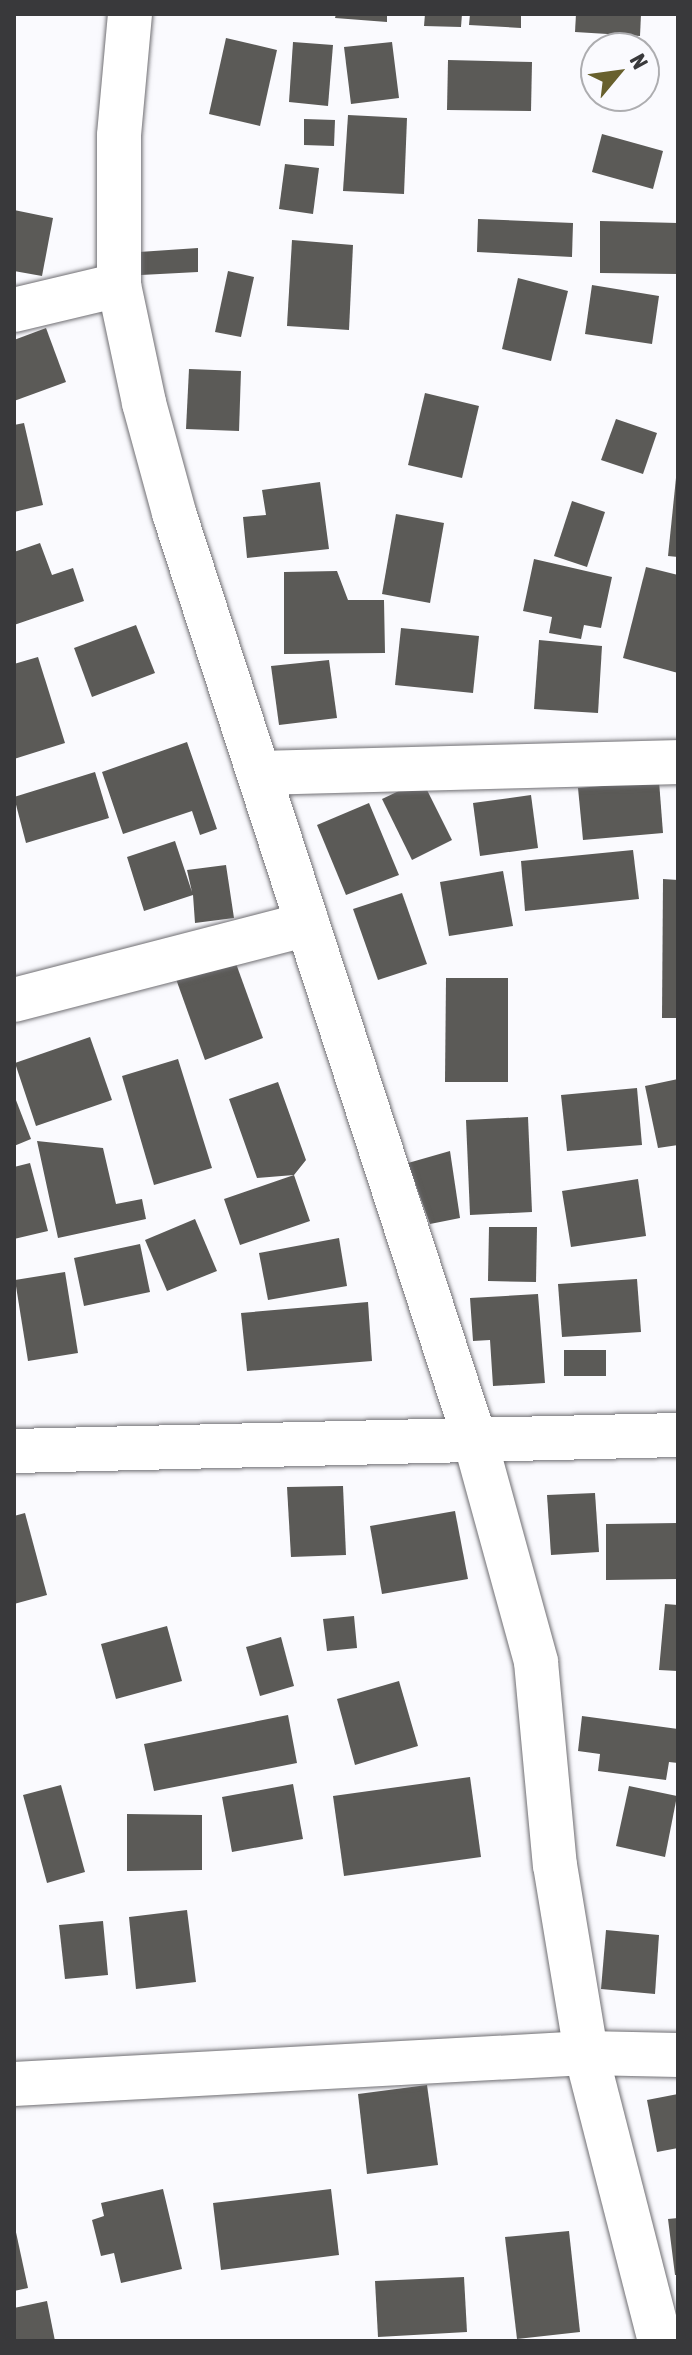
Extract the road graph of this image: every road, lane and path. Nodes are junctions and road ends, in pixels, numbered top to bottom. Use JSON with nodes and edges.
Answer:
{"nodes":[{"id":1,"x":130,"y":14,"type":"edge"},
{"id":2,"x":119,"y":285,"type":"junction"},
{"id":3,"x":14,"y":310,"type":"edge"},
{"id":4,"x":678,"y":762,"type":"edge"},
{"id":5,"x":261,"y":773,"type":"junction"},
{"id":6,"x":307,"y":924,"type":"junction"},
{"id":7,"x":14,"y":1000,"type":"edge"},
{"id":8,"x":678,"y":1435,"type":"edge"},
{"id":9,"x":475,"y":1440,"type":"junction"},
{"id":10,"x":14,"y":1451,"type":"edge"},
{"id":11,"x":586,"y":2053,"type":"junction"},
{"id":12,"x":678,"y":2055,"type":"edge"},
{"id":13,"x":14,"y":2084,"type":"edge"},
{"id":14,"x":660,"y":2341,"type":"edge"}],
"edges":[{"from":1,"to":2,"type":"street"},
{"from":2,"to":3,"type":"street"},
{"from":2,"to":5,"type":"street"},
{"from":4,"to":5,"type":"street"},
{"from":5,"to":6,"type":"street"},
{"from":6,"to":7,"type":"street"},
{"from":6,"to":9,"type":"street"},
{"from":8,"to":9,"type":"street"},
{"from":9,"to":10,"type":"street"},
{"from":9,"to":11,"type":"street"},
{"from":11,"to":12,"type":"street"},
{"from":11,"to":13,"type":"street"},
{"from":11,"to":14,"type":"street"}]}
